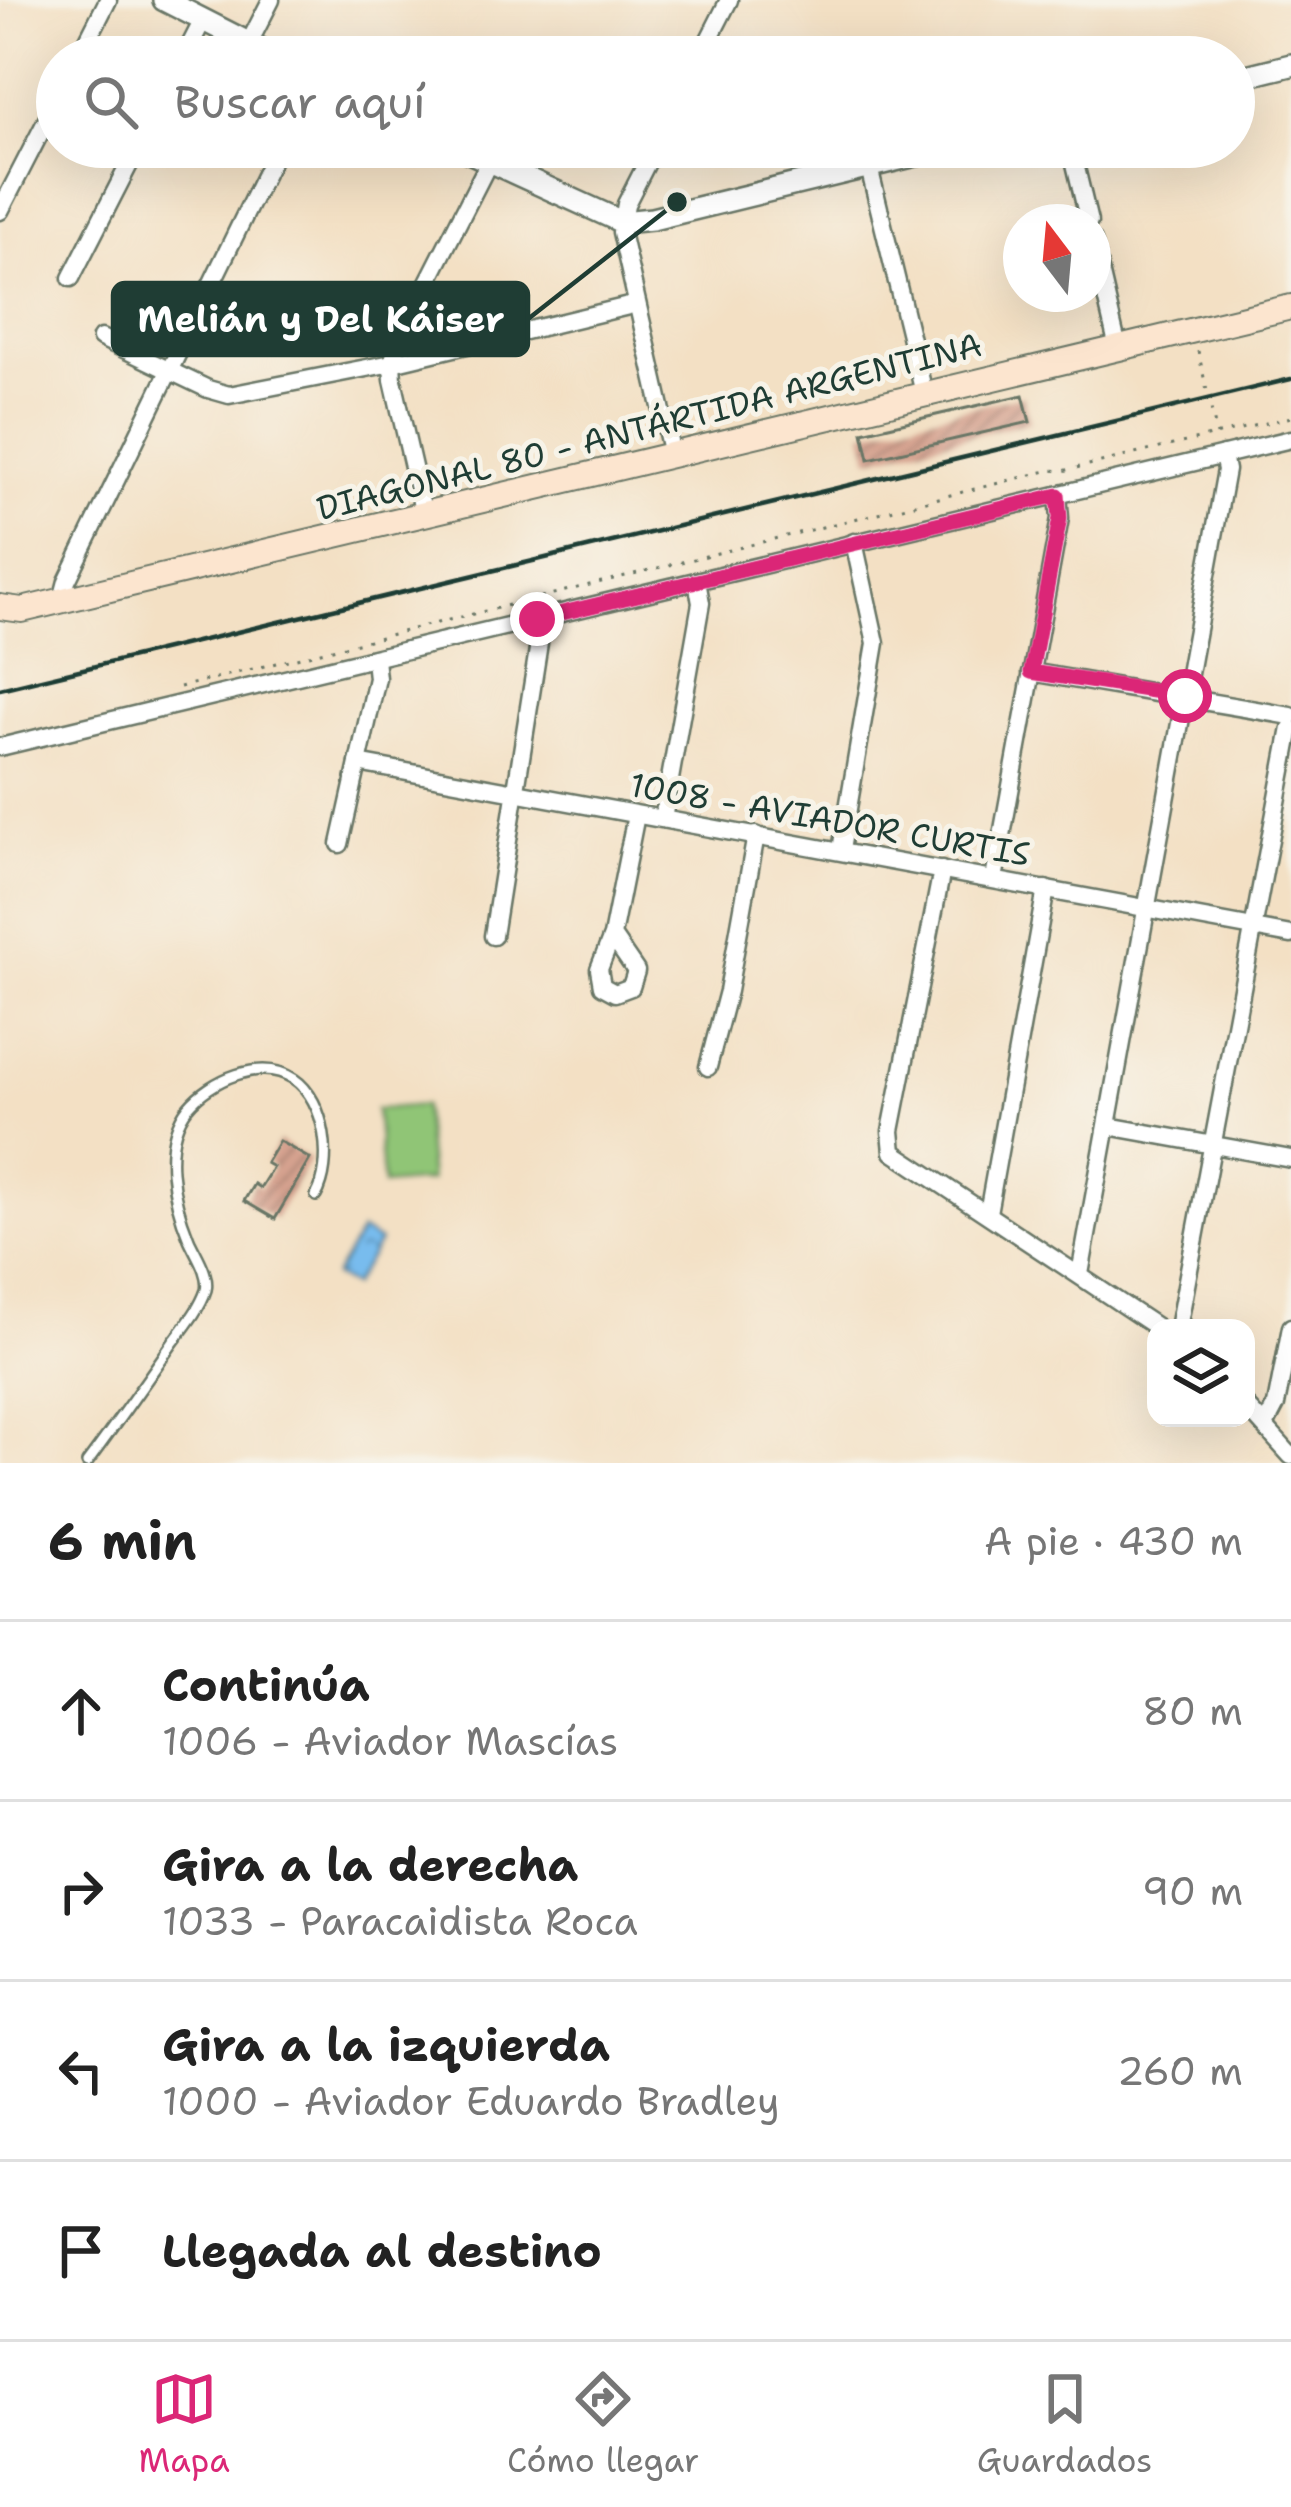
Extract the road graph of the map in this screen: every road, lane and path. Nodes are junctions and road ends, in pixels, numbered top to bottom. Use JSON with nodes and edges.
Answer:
{"nodes":[{"id":1,"x":108,"y":0,"type":"edge"},
{"id":2,"x":164,"y":0,"type":"edge"},
{"id":3,"x":271,"y":0,"type":"edge"},
{"id":4,"x":729,"y":0,"type":"edge"},
{"id":5,"x":202,"y":20,"type":"junction"},
{"id":6,"x":90,"y":36,"type":"edge"},
{"id":7,"x":194,"y":36,"type":"edge"},
{"id":8,"x":233,"y":36,"type":"edge"},
{"id":9,"x":253,"y":36,"type":"edge"},
{"id":10,"x":711,"y":36,"type":"edge"},
{"id":11,"x":1291,"y":65,"type":"edge"},
{"id":12,"x":1255,"y":74,"type":"edge"},
{"id":13,"x":36,"y":140,"type":"edge"},
{"id":14,"x":127,"y":168,"type":"edge"},
{"id":15,"x":268,"y":168,"type":"edge"},
{"id":16,"x":486,"y":168,"type":"edge"},
{"id":17,"x":502,"y":168,"type":"edge"},
{"id":18,"x":644,"y":168,"type":"edge"},
{"id":19,"x":865,"y":168,"type":"edge"},
{"id":20,"x":869,"y":168,"type":"edge"},
{"id":21,"x":1076,"y":168,"type":"edge"},
{"id":22,"x":1085,"y":204,"type":"edge"},
{"id":23,"x":1,"y":208,"type":"edge"},
{"id":24,"x":622,"y":222,"type":"junction"},
{"id":25,"x":71,"y":278,"type":"dead end"},
{"id":26,"x":637,"y":304,"type":"junction"},
{"id":27,"x":1291,"y":307,"type":"edge"},
{"id":28,"x":1110,"y":312,"type":"edge"},
{"id":29,"x":1193,"y":332,"type":"junction"},
{"id":30,"x":101,"y":338,"type":"dead end"},
{"id":31,"x":1118,"y":348,"type":"junction"},
{"id":32,"x":392,"y":363,"type":"junction"},
{"id":33,"x":167,"y":369,"type":"junction"},
{"id":34,"x":924,"y":393,"type":"junction"},
{"id":35,"x":1291,"y":417,"type":"edge"},
{"id":36,"x":1217,"y":435,"type":"junction"},
{"id":37,"x":1291,"y":439,"type":"edge"},
{"id":38,"x":672,"y":455,"type":"junction"},
{"id":39,"x":1223,"y":455,"type":"junction"},
{"id":40,"x":1058,"y":495,"type":"junction"},
{"id":41,"x":424,"y":515,"type":"junction"},
{"id":42,"x":854,"y":542,"type":"junction"},
{"id":43,"x":697,"y":581,"type":"junction"},
{"id":44,"x":62,"y":600,"type":"junction"},
{"id":45,"x":11,"y":609,"type":"edge"},
{"id":46,"x":537,"y":619,"type":"junction"},
{"id":47,"x":374,"y":658,"type":"junction"},
{"id":48,"x":1031,"y":672,"type":"junction"},
{"id":49,"x":169,"y":690,"type":"dead end"},
{"id":50,"x":1185,"y":696,"type":"junction"},
{"id":51,"x":1291,"y":716,"type":"edge"},
{"id":52,"x":1291,"y":728,"type":"edge"},
{"id":53,"x":0,"y":747,"type":"edge"},
{"id":54,"x":358,"y":763,"type":"junction"},
{"id":55,"x":515,"y":791,"type":"junction"},
{"id":56,"x":636,"y":815,"type":"junction"},
{"id":57,"x":662,"y":819,"type":"junction"},
{"id":58,"x":756,"y":835,"type":"junction"},
{"id":59,"x":340,"y":844,"type":"dead end"},
{"id":60,"x":842,"y":850,"type":"junction"},
{"id":61,"x":942,"y":869,"type":"junction"},
{"id":62,"x":994,"y":879,"type":"junction"},
{"id":63,"x":1046,"y":889,"type":"junction"},
{"id":64,"x":1147,"y":908,"type":"junction"},
{"id":65,"x":1254,"y":928,"type":"junction"},
{"id":66,"x":1291,"y":935,"type":"edge"},
{"id":67,"x":493,"y":936,"type":"dead end"},
{"id":68,"x":612,"y":936,"type":"dead end"},
{"id":69,"x":708,"y":1067,"type":"dead end"},
{"id":70,"x":1108,"y":1126,"type":"junction"},
{"id":71,"x":1214,"y":1146,"type":"junction"},
{"id":72,"x":1291,"y":1159,"type":"edge"},
{"id":73,"x":316,"y":1196,"type":"dead end"},
{"id":74,"x":988,"y":1213,"type":"junction"},
{"id":75,"x":1080,"y":1274,"type":"junction"},
{"id":76,"x":1180,"y":1319,"type":"edge"},
{"id":77,"x":1147,"y":1320,"type":"edge"},
{"id":78,"x":1291,"y":1327,"type":"edge"},
{"id":79,"x":1255,"y":1415,"type":"edge"},
{"id":80,"x":1265,"y":1426,"type":"junction"},
{"id":81,"x":1291,"y":1456,"type":"edge"},
{"id":82,"x":87,"y":1463,"type":"edge"}],
"edges":[{"from":1,"to":6,"type":"street"},
{"from":2,"to":5,"type":"street"},
{"from":3,"to":9,"type":"street"},
{"from":4,"to":10,"type":"street"},
{"from":5,"to":7,"type":"street"},
{"from":5,"to":8,"type":"street"},
{"from":11,"to":12,"type":"street"},
{"from":13,"to":23,"type":"street"},
{"from":14,"to":25,"type":"street"},
{"from":15,"to":33,"type":"street"},
{"from":16,"to":32,"type":"street"},
{"from":17,"to":24,"type":"street"},
{"from":18,"to":24,"type":"street"},
{"from":19,"to":24,"type":"street"},
{"from":20,"to":34,"type":"street"},
{"from":21,"to":22,"type":"street"},
{"from":24,"to":26,"type":"street"},
{"from":26,"to":32,"type":"street"},
{"from":26,"to":38,"type":"street"},
{"from":27,"to":29,"type":"main road","name":"DIAGONAL 80 - ANTÁRTIDA ARGENTINA"},
{"from":28,"to":31,"type":"street"},
{"from":29,"to":31,"type":"main road","name":"DIAGONAL 80 - ANTÁRTIDA ARGENTINA"},
{"from":29,"to":36,"type":"path"},
{"from":30,"to":33,"type":"street"},
{"from":31,"to":34,"type":"main road","name":"DIAGONAL 80 - ANTÁRTIDA ARGENTINA"},
{"from":32,"to":33,"type":"street"},
{"from":32,"to":41,"type":"street"},
{"from":33,"to":44,"type":"street"},
{"from":34,"to":38,"type":"main road","name":"DIAGONAL 80 - ANTÁRTIDA ARGENTINA"},
{"from":35,"to":36,"type":"path"},
{"from":36,"to":49,"type":"path"},
{"from":37,"to":39,"type":"street"},
{"from":38,"to":41,"type":"main road","name":"DIAGONAL 80 - ANTÁRTIDA ARGENTINA"},
{"from":39,"to":40,"type":"street"},
{"from":39,"to":50,"type":"street"},
{"from":40,"to":42,"type":"street"},
{"from":40,"to":48,"type":"street"},
{"from":41,"to":44,"type":"main road","name":"DIAGONAL 80 - ANTÁRTIDA ARGENTINA"},
{"from":42,"to":43,"type":"street"},
{"from":42,"to":60,"type":"street"},
{"from":43,"to":46,"type":"street"},
{"from":43,"to":57,"type":"street"},
{"from":44,"to":45,"type":"main road","name":"DIAGONAL 80 - ANTÁRTIDA ARGENTINA"},
{"from":46,"to":47,"type":"street"},
{"from":46,"to":55,"type":"street"},
{"from":47,"to":53,"type":"street"},
{"from":47,"to":54,"type":"street"},
{"from":48,"to":50,"type":"street"},
{"from":48,"to":62,"type":"street"},
{"from":50,"to":51,"type":"street"},
{"from":50,"to":64,"type":"street"},
{"from":52,"to":65,"type":"street"},
{"from":54,"to":55,"type":"street","name":"1008 - AVIADOR CURTIS"},
{"from":54,"to":59,"type":"street"},
{"from":55,"to":56,"type":"street","name":"1008 - AVIADOR CURTIS"},
{"from":55,"to":67,"type":"street"},
{"from":56,"to":57,"type":"street","name":"1008 - AVIADOR CURTIS"},
{"from":56,"to":68,"type":"street"},
{"from":57,"to":58,"type":"street","name":"1008 - AVIADOR CURTIS"},
{"from":58,"to":60,"type":"street","name":"1008 - AVIADOR CURTIS"},
{"from":58,"to":69,"type":"street"},
{"from":60,"to":61,"type":"street","name":"1008 - AVIADOR CURTIS"},
{"from":61,"to":62,"type":"street","name":"1008 - AVIADOR CURTIS"},
{"from":61,"to":74,"type":"street"},
{"from":62,"to":63,"type":"street","name":"1008 - AVIADOR CURTIS"},
{"from":63,"to":64,"type":"street","name":"1008 - AVIADOR CURTIS"},
{"from":63,"to":74,"type":"street"},
{"from":64,"to":65,"type":"street","name":"1008 - AVIADOR CURTIS"},
{"from":64,"to":70,"type":"street"},
{"from":65,"to":66,"type":"street","name":"1008 - AVIADOR CURTIS"},
{"from":65,"to":71,"type":"street"},
{"from":70,"to":71,"type":"street"},
{"from":70,"to":75,"type":"street"},
{"from":71,"to":72,"type":"street"},
{"from":71,"to":76,"type":"street"},
{"from":73,"to":82,"type":"lane"},
{"from":74,"to":75,"type":"street"},
{"from":75,"to":77,"type":"street"},
{"from":78,"to":80,"type":"street"},
{"from":79,"to":80,"type":"street"},
{"from":80,"to":81,"type":"street"}]}
